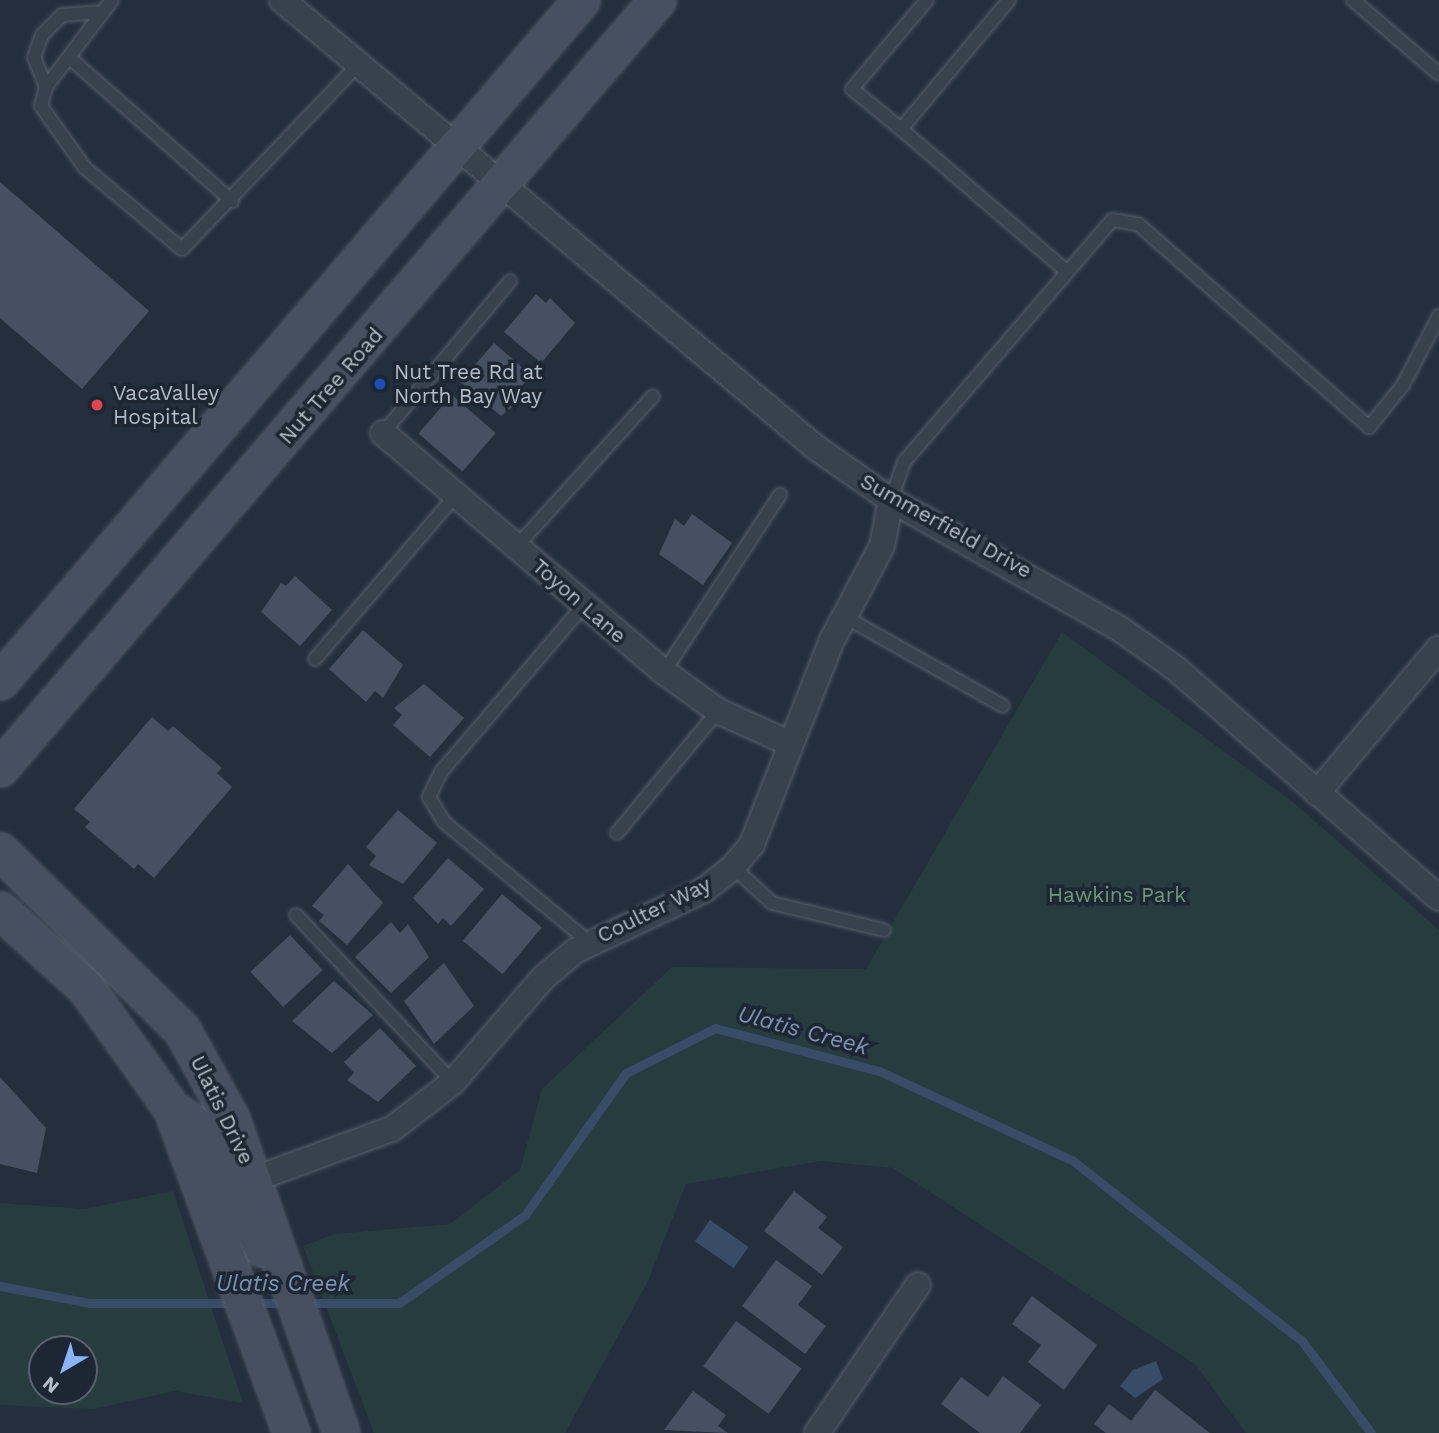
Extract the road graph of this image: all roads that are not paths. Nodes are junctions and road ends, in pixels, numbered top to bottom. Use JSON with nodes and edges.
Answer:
{"nodes":[{"id":1,"x":112,"y":0,"type":"edge"},
{"id":2,"x":282,"y":0,"type":"edge"},
{"id":3,"x":581,"y":0,"type":"edge"},
{"id":4,"x":657,"y":0,"type":"edge"},
{"id":5,"x":927,"y":0,"type":"edge"},
{"id":6,"x":1009,"y":0,"type":"edge"},
{"id":7,"x":1353,"y":0,"type":"edge"},
{"id":8,"x":103,"y":12,"type":"junction"},
{"id":9,"x":71,"y":59,"type":"junction"},
{"id":10,"x":358,"y":65,"type":"junction"},
{"id":11,"x":1439,"y":74,"type":"edge"},
{"id":12,"x":44,"y":91,"type":"junction"},
{"id":13,"x":901,"y":129,"type":"junction"},
{"id":14,"x":457,"y":149,"type":"junction"},
{"id":15,"x":501,"y":187,"type":"junction"},
{"id":16,"x":232,"y":201,"type":"junction"},
{"id":17,"x":1066,"y":271,"type":"junction"},
{"id":18,"x":510,"y":281,"type":"dead end"},
{"id":19,"x":1439,"y":316,"type":"edge"},
{"id":20,"x":653,"y":396,"type":"dead end"},
{"id":21,"x":383,"y":433,"type":"joint"},
{"id":22,"x":780,"y":495,"type":"dead end"},
{"id":23,"x":455,"y":496,"type":"junction"},
{"id":24,"x":891,"y":500,"type":"junction"},
{"id":25,"x":517,"y":546,"type":"junction"},
{"id":26,"x":584,"y":605,"type":"junction"},
{"id":27,"x":845,"y":617,"type":"junction"},
{"id":28,"x":1439,"y":648,"type":"edge"},
{"id":29,"x":315,"y":659,"type":"dead end"},
{"id":30,"x":664,"y":672,"type":"junction"},
{"id":31,"x":0,"y":681,"type":"edge"},
{"id":32,"x":1003,"y":706,"type":"dead end"},
{"id":33,"x":718,"y":711,"type":"junction"},
{"id":34,"x":792,"y":744,"type":"junction"},
{"id":35,"x":0,"y":768,"type":"edge"},
{"id":36,"x":1317,"y":793,"type":"junction"},
{"id":37,"x":617,"y":833,"type":"dead end"},
{"id":38,"x":0,"y":851,"type":"edge"},
{"id":39,"x":733,"y":867,"type":"junction"},
{"id":40,"x":1439,"y":898,"type":"edge"},
{"id":41,"x":0,"y":911,"type":"edge"},
{"id":42,"x":296,"y":915,"type":"dead end"},
{"id":43,"x":884,"y":930,"type":"dead end"},
{"id":44,"x":589,"y":942,"type":"junction"},
{"id":45,"x":453,"y":1082,"type":"junction"},
{"id":46,"x":173,"y":1109,"type":"junction"},
{"id":47,"x":255,"y":1179,"type":"junction"},
{"id":48,"x":290,"y":1280,"type":"junction"},
{"id":49,"x":918,"y":1285,"type":"dead end"},
{"id":50,"x":291,"y":1433,"type":"edge"},
{"id":51,"x":341,"y":1433,"type":"edge"},
{"id":52,"x":817,"y":1433,"type":"edge"}],
"edges":[{"from":1,"to":8,"type":"lane"},
{"from":2,"to":10,"type":"street","name":"Summerfield Drive"},
{"from":3,"to":14,"type":"main road"},
{"from":4,"to":15,"type":"main road","name":"Nut Tree Road"},
{"from":5,"to":13,"type":"lane"},
{"from":6,"to":13,"type":"lane"},
{"from":7,"to":11,"type":"lane"},
{"from":8,"to":9,"type":"lane"},
{"from":8,"to":12,"type":"lane"},
{"from":9,"to":12,"type":"lane"},
{"from":9,"to":16,"type":"lane"},
{"from":10,"to":14,"type":"street","name":"Summerfield Drive"},
{"from":10,"to":16,"type":"lane"},
{"from":12,"to":16,"type":"lane"},
{"from":13,"to":17,"type":"lane"},
{"from":14,"to":15,"type":"street","name":"Summerfield Drive"},
{"from":14,"to":31,"type":"main road"},
{"from":15,"to":24,"type":"street","name":"Summerfield Drive"},
{"from":15,"to":35,"type":"main road","name":"Nut Tree Road"},
{"from":17,"to":19,"type":"lane"},
{"from":17,"to":24,"type":"lane"},
{"from":18,"to":21,"type":"lane"},
{"from":20,"to":25,"type":"lane"},
{"from":21,"to":23,"type":"street","name":"Toyon Lane"},
{"from":22,"to":30,"type":"lane"},
{"from":23,"to":25,"type":"street","name":"Toyon Lane"},
{"from":23,"to":29,"type":"lane"},
{"from":24,"to":27,"type":"street","name":"Coulter Way"},
{"from":24,"to":36,"type":"street","name":"Summerfield Drive"},
{"from":25,"to":26,"type":"street","name":"Toyon Lane"},
{"from":26,"to":30,"type":"street","name":"Toyon Lane"},
{"from":26,"to":44,"type":"lane"},
{"from":27,"to":32,"type":"lane"},
{"from":27,"to":34,"type":"street","name":"Coulter Way"},
{"from":28,"to":36,"type":"street"},
{"from":30,"to":33,"type":"street","name":"Toyon Lane"},
{"from":33,"to":34,"type":"street","name":"Toyon Lane"},
{"from":33,"to":37,"type":"lane"},
{"from":34,"to":39,"type":"street","name":"Coulter Way"},
{"from":36,"to":40,"type":"street","name":"Summerfield Drive"},
{"from":38,"to":47,"type":"main road","name":"Ulatis Drive"},
{"from":39,"to":43,"type":"lane"},
{"from":39,"to":44,"type":"street","name":"Coulter Way"},
{"from":41,"to":46,"type":"main road","name":"Ulatis Drive"},
{"from":42,"to":45,"type":"lane"},
{"from":44,"to":45,"type":"street","name":"Coulter Way"},
{"from":45,"to":47,"type":"street","name":"Coulter Way"},
{"from":46,"to":48,"type":"main road"},
{"from":46,"to":50,"type":"main road","name":"Ulatis Drive"},
{"from":47,"to":48,"type":"main road","name":"Ulatis Drive"},
{"from":48,"to":51,"type":"main road","name":"Ulatis Drive"},
{"from":49,"to":52,"type":"street"}]}
